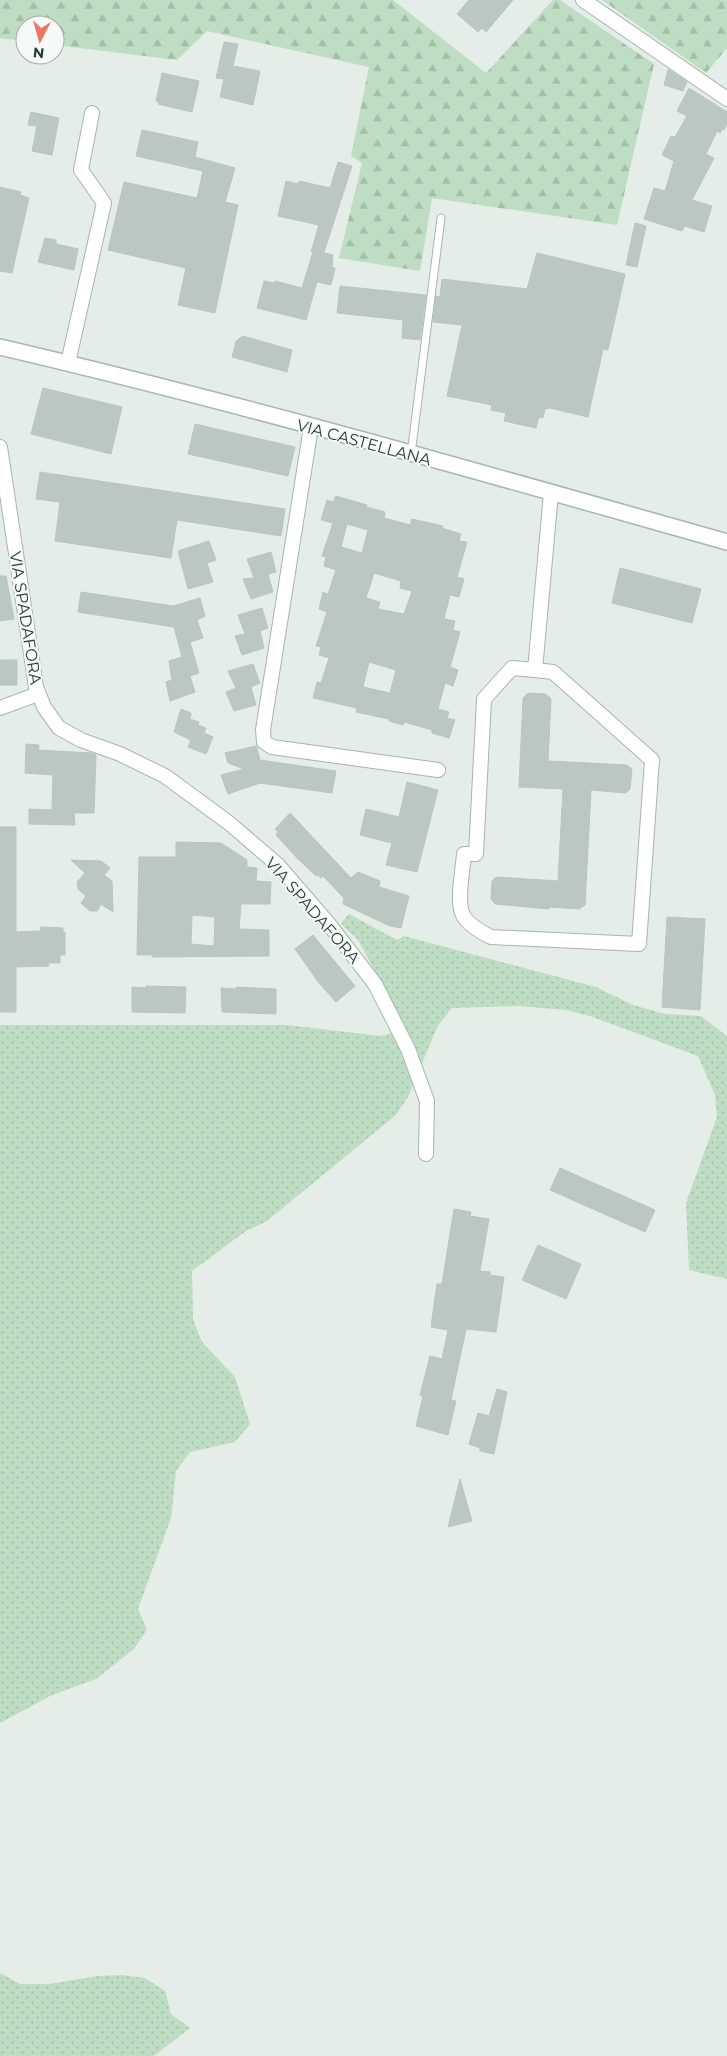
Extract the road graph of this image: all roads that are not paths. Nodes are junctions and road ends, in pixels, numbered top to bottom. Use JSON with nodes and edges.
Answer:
{"nodes":[{"id":1,"x":583,"y":0,"type":"edge"},
{"id":2,"x":727,"y":99,"type":"edge"},
{"id":3,"x":92,"y":113,"type":"dead end"},
{"id":4,"x":441,"y":218,"type":"dead end"},
{"id":5,"x":0,"y":347,"type":"edge"},
{"id":6,"x":68,"y":363,"type":"junction"},
{"id":7,"x":311,"y":427,"type":"junction"},
{"id":8,"x":0,"y":447,"type":"edge"},
{"id":9,"x":411,"y":454,"type":"junction"},
{"id":10,"x":551,"y":493,"type":"junction"},
{"id":11,"x":727,"y":542,"type":"edge"},
{"id":12,"x":535,"y":670,"type":"junction"},
{"id":13,"x":38,"y":694,"type":"junction"},
{"id":14,"x":0,"y":708,"type":"edge"},
{"id":15,"x":438,"y":770,"type":"dead end"},
{"id":16,"x":426,"y":1154,"type":"dead end"}],
"edges":[{"from":1,"to":2,"type":"street"},
{"from":3,"to":6,"type":"street"},
{"from":4,"to":9,"type":"lane"},
{"from":5,"to":6,"type":"main road","name":"VIA CASTELLANA"},
{"from":6,"to":7,"type":"main road","name":"VIA CASTELLANA"},
{"from":7,"to":9,"type":"main road","name":"VIA CASTELLANA"},
{"from":7,"to":15,"type":"street"},
{"from":8,"to":13,"type":"street","name":"VIA SPADAFORA"},
{"from":9,"to":10,"type":"main road","name":"VIA CASTELLANA"},
{"from":10,"to":11,"type":"main road","name":"VIA CASTELLANA"},
{"from":10,"to":12,"type":"street"},
{"from":12,"to":12,"type":"street"},
{"from":13,"to":14,"type":"street"},
{"from":13,"to":16,"type":"street","name":"VIA SPADAFORA"}]}
